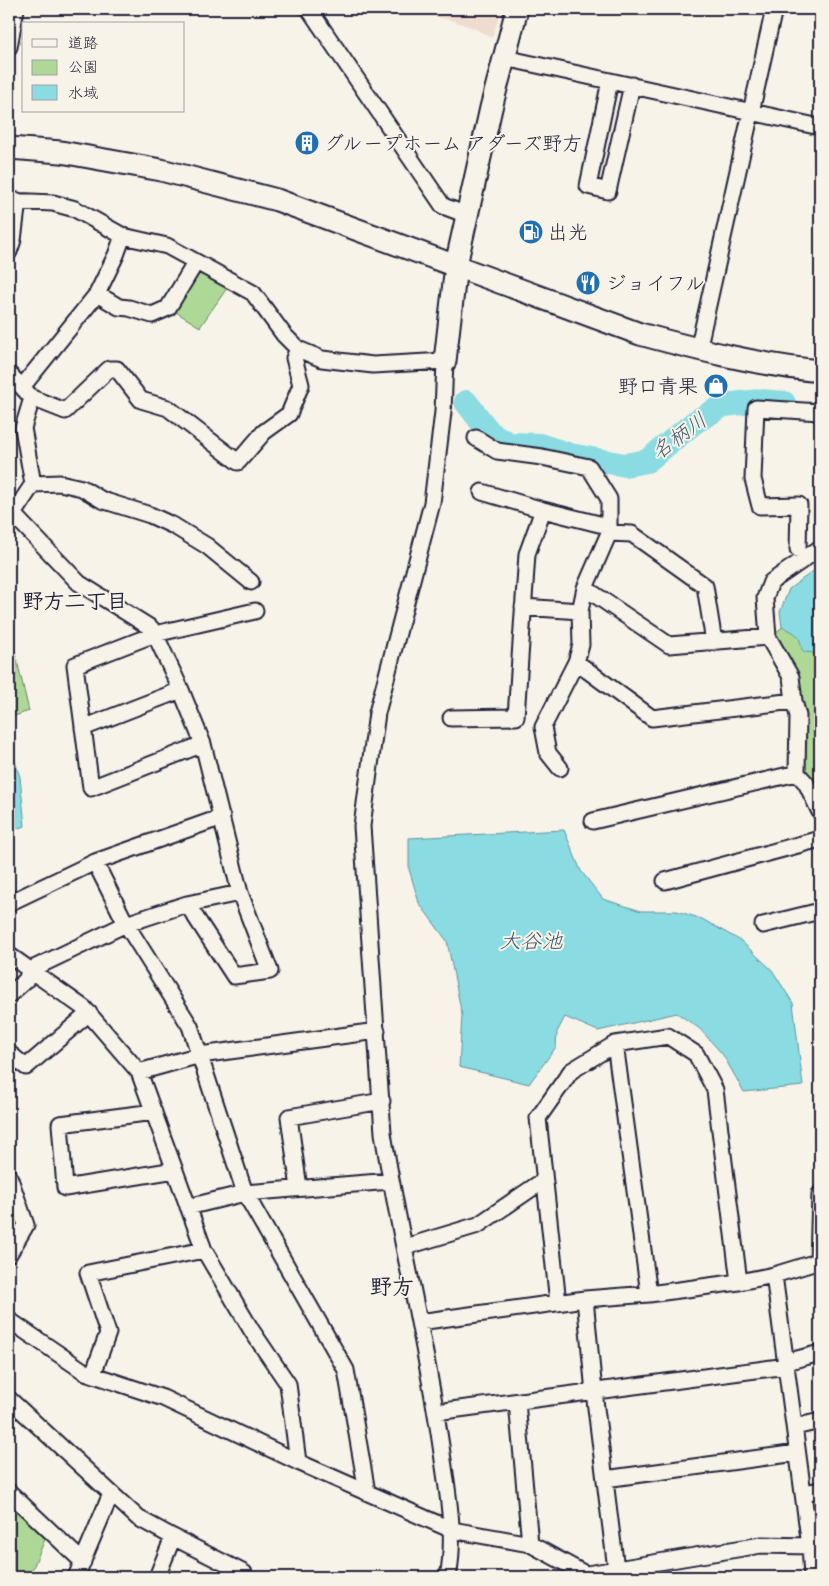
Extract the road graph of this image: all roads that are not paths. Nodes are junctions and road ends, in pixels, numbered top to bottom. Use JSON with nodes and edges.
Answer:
{"nodes":[{"id":1,"x":16,"y":9,"type":"edge"},
{"id":2,"x":309,"y":9,"type":"edge"},
{"id":3,"x":517,"y":9,"type":"edge"},
{"id":4,"x":774,"y":9,"type":"edge"},
{"id":5,"x":9,"y":47,"type":"edge"},
{"id":6,"x":505,"y":58,"type":"junction"},
{"id":7,"x":610,"y":80,"type":"junction"},
{"id":8,"x":632,"y":85,"type":"junction"},
{"id":9,"x":750,"y":111,"type":"junction"},
{"id":10,"x":820,"y":127,"type":"edge"},
{"id":11,"x":9,"y":148,"type":"edge"},
{"id":12,"x":13,"y":201,"type":"edge"},
{"id":13,"x":467,"y":215,"type":"junction"},
{"id":14,"x":123,"y":236,"type":"junction"},
{"id":15,"x":9,"y":252,"type":"edge"},
{"id":16,"x":196,"y":262,"type":"junction"},
{"id":17,"x":456,"y":265,"type":"junction"},
{"id":18,"x":97,"y":294,"type":"junction"},
{"id":19,"x":298,"y":349,"type":"junction"},
{"id":20,"x":698,"y":350,"type":"junction"},
{"id":21,"x":444,"y":361,"type":"junction"},
{"id":22,"x":820,"y":371,"type":"edge"},
{"id":23,"x":9,"y":374,"type":"edge"},
{"id":24,"x":27,"y":393,"type":"junction"},
{"id":25,"x":820,"y":412,"type":"edge"},
{"id":26,"x":476,"y":438,"type":"dead end"},
{"id":27,"x":33,"y":484,"type":"junction"},
{"id":28,"x":482,"y":492,"type":"dead end"},
{"id":29,"x":543,"y":510,"type":"junction"},
{"id":30,"x":11,"y":516,"type":"edge"},
{"id":31,"x":609,"y":529,"type":"junction"},
{"id":32,"x":820,"y":548,"type":"edge"},
{"id":33,"x":798,"y":549,"type":"dead end"},
{"id":34,"x":251,"y":582,"type":"dead end"},
{"id":35,"x":586,"y":588,"type":"junction"},
{"id":36,"x":524,"y":607,"type":"junction"},
{"id":37,"x":255,"y":610,"type":"dead end"},
{"id":38,"x":580,"y":611,"type":"junction"},
{"id":39,"x":155,"y":634,"type":"junction"},
{"id":40,"x":768,"y":637,"type":"junction"},
{"id":41,"x":714,"y":642,"type":"junction"},
{"id":42,"x":576,"y":662,"type":"junction"},
{"id":43,"x":181,"y":690,"type":"junction"},
{"id":44,"x":794,"y":701,"type":"junction"},
{"id":45,"x":451,"y":718,"type":"dead end"},
{"id":46,"x":83,"y":728,"type":"junction"},
{"id":47,"x":203,"y":744,"type":"junction"},
{"id":48,"x":560,"y":768,"type":"dead end"},
{"id":49,"x":797,"y":773,"type":"junction"},
{"id":50,"x":820,"y":812,"type":"edge"},
{"id":51,"x":222,"y":817,"type":"junction"},
{"id":52,"x":593,"y":821,"type":"dead end"},
{"id":53,"x":820,"y":839,"type":"edge"},
{"id":54,"x":95,"y":862,"type":"junction"},
{"id":55,"x":665,"y":881,"type":"dead end"},
{"id":56,"x":240,"y":893,"type":"junction"},
{"id":57,"x":9,"y":903,"type":"edge"},
{"id":58,"x":187,"y":904,"type":"junction"},
{"id":59,"x":820,"y":911,"type":"edge"},
{"id":60,"x":126,"y":924,"type":"junction"},
{"id":61,"x":763,"y":925,"type":"dead end"},
{"id":62,"x":9,"y":955,"type":"edge"},
{"id":63,"x":30,"y":970,"type":"junction"},
{"id":64,"x":9,"y":995,"type":"edge"},
{"id":65,"x":89,"y":1013,"type":"junction"},
{"id":66,"x":377,"y":1031,"type":"junction"},
{"id":67,"x":615,"y":1044,"type":"junction"},
{"id":68,"x":9,"y":1053,"type":"edge"},
{"id":69,"x":200,"y":1055,"type":"junction"},
{"id":70,"x":139,"y":1072,"type":"junction"},
{"id":71,"x":382,"y":1101,"type":"junction"},
{"id":72,"x":154,"y":1112,"type":"junction"},
{"id":73,"x":175,"y":1170,"type":"junction"},
{"id":74,"x":9,"y":1176,"type":"edge"},
{"id":75,"x":544,"y":1180,"type":"junction"},
{"id":76,"x":391,"y":1181,"type":"junction"},
{"id":77,"x":299,"y":1188,"type":"junction"},
{"id":78,"x":245,"y":1193,"type":"junction"},
{"id":79,"x":820,"y":1194,"type":"edge"},
{"id":80,"x":188,"y":1207,"type":"junction"},
{"id":81,"x":405,"y":1247,"type":"junction"},
{"id":82,"x":204,"y":1250,"type":"junction"},
{"id":83,"x":9,"y":1254,"type":"edge"},
{"id":84,"x":819,"y":1261,"type":"edge"},
{"id":85,"x":774,"y":1275,"type":"junction"},
{"id":86,"x":739,"y":1282,"type":"junction"},
{"id":87,"x":649,"y":1294,"type":"junction"},
{"id":88,"x":585,"y":1299,"type":"junction"},
{"id":89,"x":558,"y":1303,"type":"junction"},
{"id":90,"x":9,"y":1320,"type":"edge"},
{"id":91,"x":419,"y":1322,"type":"junction"},
{"id":92,"x":820,"y":1353,"type":"edge"},
{"id":93,"x":786,"y":1364,"type":"junction"},
{"id":94,"x":93,"y":1374,"type":"junction"},
{"id":95,"x":594,"y":1392,"type":"junction"},
{"id":96,"x":9,"y":1399,"type":"edge"},
{"id":97,"x":516,"y":1402,"type":"junction"},
{"id":98,"x":436,"y":1412,"type":"junction"},
{"id":99,"x":820,"y":1421,"type":"edge"},
{"id":100,"x":794,"y":1427,"type":"junction"},
{"id":101,"x":797,"y":1452,"type":"junction"},
{"id":102,"x":298,"y":1462,"type":"junction"},
{"id":103,"x":605,"y":1479,"type":"junction"},
{"id":104,"x":820,"y":1490,"type":"edge"},
{"id":105,"x":9,"y":1492,"type":"edge"},
{"id":106,"x":367,"y":1492,"type":"junction"},
{"id":107,"x":804,"y":1493,"type":"junction"},
{"id":108,"x":111,"y":1494,"type":"junction"},
{"id":109,"x":452,"y":1530,"type":"junction"},
{"id":110,"x":173,"y":1537,"type":"junction"},
{"id":111,"x":530,"y":1544,"type":"junction"},
{"id":112,"x":810,"y":1546,"type":"junction"},
{"id":113,"x":816,"y":1560,"type":"edge"},
{"id":114,"x":83,"y":1562,"type":"junction"},
{"id":115,"x":616,"y":1568,"type":"junction"},
{"id":116,"x":588,"y":1576,"type":"edge"},
{"id":117,"x":76,"y":1577,"type":"edge"},
{"id":118,"x":157,"y":1577,"type":"edge"},
{"id":119,"x":242,"y":1577,"type":"edge"},
{"id":120,"x":448,"y":1577,"type":"edge"},
{"id":121,"x":812,"y":1577,"type":"edge"}],
"edges":[{"from":1,"to":5,"type":"street"},
{"from":2,"to":13,"type":"street"},
{"from":3,"to":6,"type":"street"},
{"from":4,"to":9,"type":"street"},
{"from":6,"to":7,"type":"street"},
{"from":6,"to":13,"type":"street"},
{"from":7,"to":8,"type":"street"},
{"from":7,"to":8,"type":"street"},
{"from":8,"to":9,"type":"street"},
{"from":9,"to":10,"type":"street"},
{"from":9,"to":20,"type":"street"},
{"from":11,"to":17,"type":"street"},
{"from":12,"to":14,"type":"street"},
{"from":12,"to":15,"type":"street"},
{"from":13,"to":17,"type":"street"},
{"from":14,"to":16,"type":"street"},
{"from":14,"to":18,"type":"street"},
{"from":16,"to":18,"type":"street"},
{"from":16,"to":19,"type":"street"},
{"from":17,"to":20,"type":"street"},
{"from":17,"to":21,"type":"street"},
{"from":18,"to":24,"type":"street"},
{"from":19,"to":21,"type":"street"},
{"from":19,"to":24,"type":"street"},
{"from":20,"to":22,"type":"street"},
{"from":21,"to":66,"type":"street"},
{"from":23,"to":24,"type":"street"},
{"from":24,"to":27,"type":"street"},
{"from":25,"to":33,"type":"street"},
{"from":26,"to":31,"type":"street"},
{"from":27,"to":30,"type":"street"},
{"from":27,"to":34,"type":"street"},
{"from":28,"to":29,"type":"street"},
{"from":29,"to":31,"type":"street"},
{"from":29,"to":36,"type":"street"},
{"from":30,"to":39,"type":"street"},
{"from":31,"to":35,"type":"street"},
{"from":31,"to":41,"type":"street"},
{"from":32,"to":40,"type":"street"},
{"from":35,"to":38,"type":"street"},
{"from":35,"to":41,"type":"street"},
{"from":36,"to":38,"type":"street"},
{"from":36,"to":45,"type":"street"},
{"from":37,"to":39,"type":"street"},
{"from":38,"to":42,"type":"street"},
{"from":39,"to":43,"type":"street"},
{"from":39,"to":46,"type":"street"},
{"from":40,"to":41,"type":"street"},
{"from":40,"to":44,"type":"street"},
{"from":42,"to":44,"type":"street"},
{"from":42,"to":48,"type":"street"},
{"from":43,"to":46,"type":"street"},
{"from":43,"to":47,"type":"street"},
{"from":44,"to":49,"type":"street"},
{"from":46,"to":47,"type":"street"},
{"from":47,"to":51,"type":"street"},
{"from":49,"to":50,"type":"street"},
{"from":49,"to":52,"type":"street"},
{"from":51,"to":54,"type":"street"},
{"from":51,"to":56,"type":"street"},
{"from":53,"to":55,"type":"street"},
{"from":54,"to":57,"type":"street"},
{"from":54,"to":60,"type":"street"},
{"from":56,"to":58,"type":"street"},
{"from":56,"to":58,"type":"street"},
{"from":58,"to":60,"type":"street"},
{"from":59,"to":61,"type":"street"},
{"from":60,"to":63,"type":"street"},
{"from":60,"to":69,"type":"street"},
{"from":62,"to":63,"type":"street"},
{"from":63,"to":64,"type":"street"},
{"from":63,"to":65,"type":"street"},
{"from":65,"to":68,"type":"street"},
{"from":65,"to":70,"type":"street"},
{"from":66,"to":69,"type":"street"},
{"from":66,"to":71,"type":"street"},
{"from":67,"to":75,"type":"street"},
{"from":67,"to":86,"type":"street"},
{"from":67,"to":87,"type":"street"},
{"from":69,"to":70,"type":"street"},
{"from":69,"to":78,"type":"street"},
{"from":70,"to":72,"type":"street"},
{"from":71,"to":76,"type":"street"},
{"from":71,"to":77,"type":"street"},
{"from":72,"to":73,"type":"street"},
{"from":72,"to":73,"type":"street"},
{"from":73,"to":80,"type":"street"},
{"from":74,"to":83,"type":"street"},
{"from":75,"to":81,"type":"street"},
{"from":75,"to":89,"type":"street"},
{"from":76,"to":77,"type":"street"},
{"from":76,"to":81,"type":"street"},
{"from":77,"to":78,"type":"street"},
{"from":78,"to":80,"type":"street"},
{"from":78,"to":106,"type":"street"},
{"from":79,"to":84,"type":"street"},
{"from":80,"to":82,"type":"street"},
{"from":81,"to":91,"type":"street"},
{"from":82,"to":94,"type":"street"},
{"from":82,"to":102,"type":"street"},
{"from":84,"to":85,"type":"street"},
{"from":85,"to":86,"type":"street"},
{"from":85,"to":93,"type":"street"},
{"from":86,"to":87,"type":"street"},
{"from":87,"to":88,"type":"street"},
{"from":88,"to":89,"type":"street"},
{"from":88,"to":95,"type":"street"},
{"from":89,"to":91,"type":"street"},
{"from":90,"to":94,"type":"street"},
{"from":91,"to":98,"type":"street"},
{"from":92,"to":93,"type":"street"},
{"from":93,"to":95,"type":"street"},
{"from":93,"to":100,"type":"street"},
{"from":94,"to":102,"type":"street"},
{"from":95,"to":97,"type":"street"},
{"from":95,"to":103,"type":"street"},
{"from":96,"to":108,"type":"street"},
{"from":97,"to":98,"type":"street"},
{"from":97,"to":111,"type":"street"},
{"from":98,"to":109,"type":"street"},
{"from":99,"to":100,"type":"street"},
{"from":100,"to":101,"type":"street"},
{"from":101,"to":103,"type":"street"},
{"from":101,"to":107,"type":"street"},
{"from":102,"to":106,"type":"street"},
{"from":103,"to":115,"type":"street"},
{"from":104,"to":107,"type":"street"},
{"from":105,"to":114,"type":"street"},
{"from":106,"to":109,"type":"street"},
{"from":107,"to":112,"type":"street"},
{"from":108,"to":110,"type":"street"},
{"from":108,"to":114,"type":"street"},
{"from":109,"to":111,"type":"street"},
{"from":109,"to":120,"type":"street"},
{"from":110,"to":118,"type":"street"},
{"from":110,"to":119,"type":"street"},
{"from":111,"to":116,"type":"street"},
{"from":112,"to":113,"type":"street"},
{"from":112,"to":115,"type":"street"},
{"from":113,"to":121,"type":"street"},
{"from":114,"to":117,"type":"street"},
{"from":115,"to":116,"type":"street"}]}
